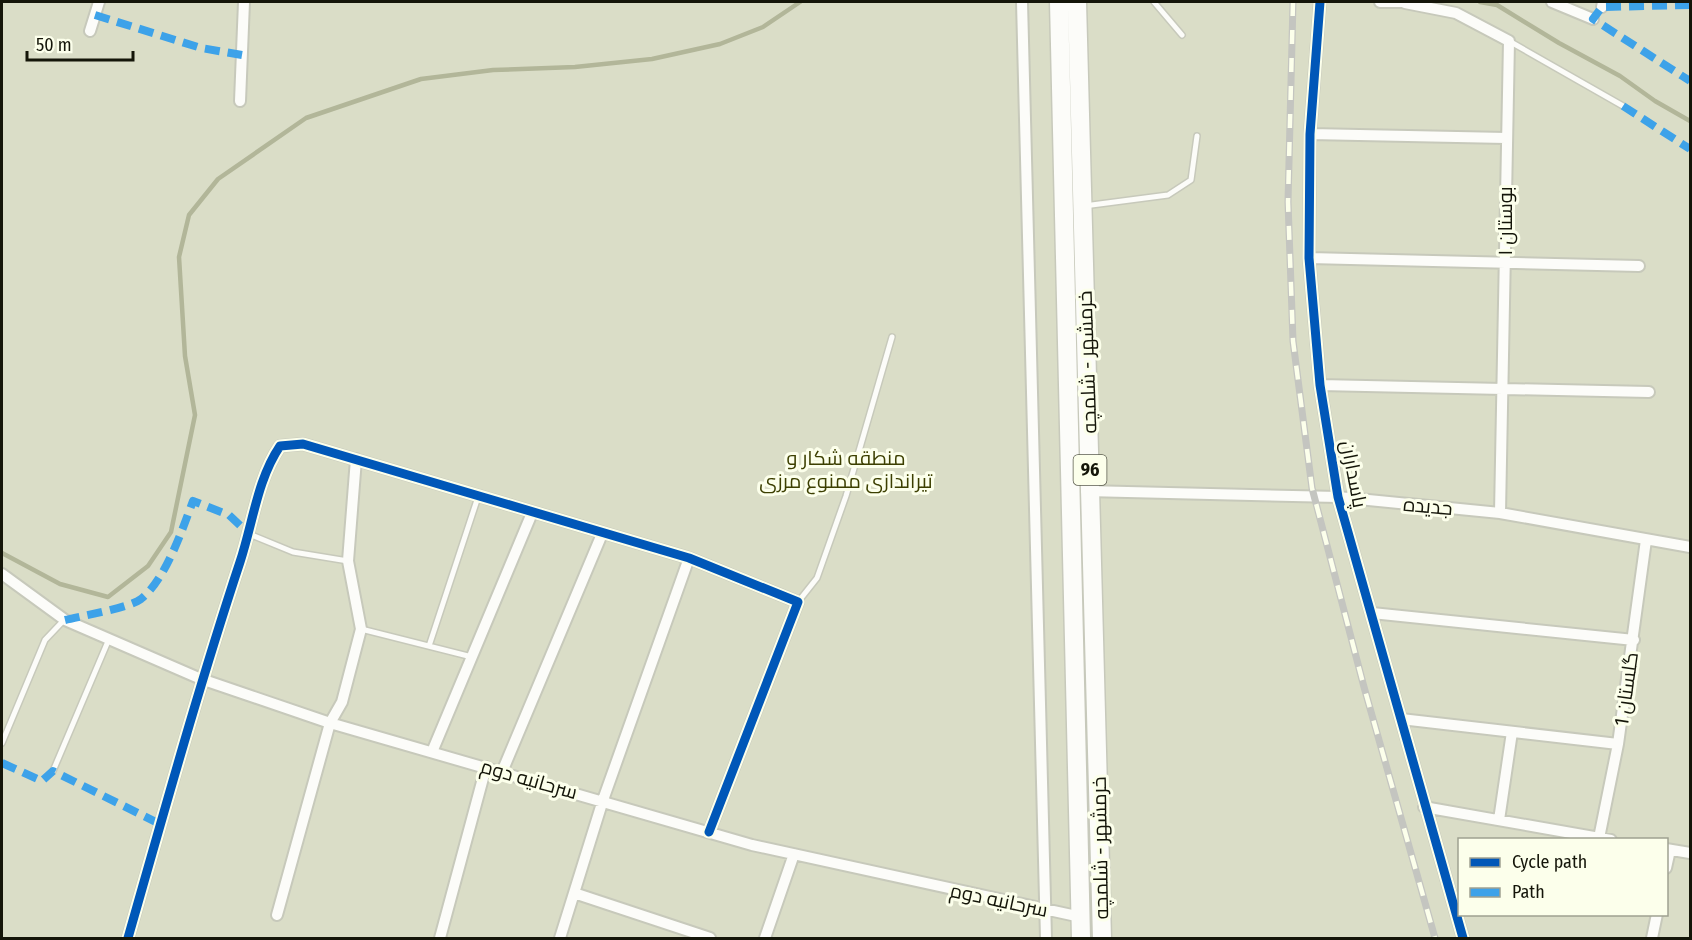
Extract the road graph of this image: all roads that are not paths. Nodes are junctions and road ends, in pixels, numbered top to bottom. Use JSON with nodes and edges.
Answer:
{"nodes":[{"id":1,"x":99,"y":2,"type":"edge"},
{"id":2,"x":244,"y":2,"type":"edge"},
{"id":3,"x":1022,"y":2,"type":"edge"},
{"id":4,"x":1059,"y":2,"type":"edge"},
{"id":5,"x":1077,"y":2,"type":"edge"},
{"id":6,"x":1154,"y":2,"type":"edge"},
{"id":7,"x":1320,"y":2,"type":"edge"},
{"id":8,"x":1380,"y":2,"type":"edge"},
{"id":9,"x":1406,"y":2,"type":"edge"},
{"id":10,"x":1552,"y":2,"type":"edge"},
{"id":11,"x":1593,"y":19,"type":"dead end"},
{"id":12,"x":90,"y":31,"type":"dead end"},
{"id":13,"x":1182,"y":35,"type":"dead end"},
{"id":14,"x":1509,"y":40,"type":"junction"},
{"id":15,"x":240,"y":100,"type":"dead end"},
{"id":16,"x":1623,"y":106,"type":"dead end"},
{"id":17,"x":1310,"y":134,"type":"junction"},
{"id":18,"x":1197,"y":136,"type":"dead end"},
{"id":19,"x":1506,"y":138,"type":"junction"},
{"id":20,"x":1083,"y":206,"type":"junction"},
{"id":21,"x":1309,"y":258,"type":"junction"},
{"id":22,"x":1505,"y":264,"type":"junction"},
{"id":23,"x":1639,"y":266,"type":"dead end"},
{"id":24,"x":892,"y":337,"type":"dead end"},
{"id":25,"x":1320,"y":385,"type":"junction"},
{"id":26,"x":1502,"y":388,"type":"junction"},
{"id":27,"x":1649,"y":392,"type":"dead end"},
{"id":28,"x":356,"y":459,"type":"junction"},
{"id":29,"x":1070,"y":490,"type":"junction"},
{"id":30,"x":1090,"y":492,"type":"junction"},
{"id":31,"x":478,"y":497,"type":"junction"},
{"id":32,"x":1338,"y":497,"type":"junction"},
{"id":33,"x":532,"y":513,"type":"junction"},
{"id":34,"x":1500,"y":513,"type":"junction"},
{"id":35,"x":249,"y":534,"type":"junction"},
{"id":36,"x":602,"y":534,"type":"junction"},
{"id":37,"x":1646,"y":540,"type":"junction"},
{"id":38,"x":1690,"y":545,"type":"edge"},
{"id":39,"x":689,"y":558,"type":"junction"},
{"id":40,"x":348,"y":561,"type":"junction"},
{"id":41,"x":2,"y":574,"type":"edge"},
{"id":42,"x":798,"y":602,"type":"junction"},
{"id":43,"x":1372,"y":613,"type":"junction"},
{"id":44,"x":65,"y":620,"type":"junction"},
{"id":45,"x":361,"y":629,"type":"junction"},
{"id":46,"x":109,"y":639,"type":"junction"},
{"id":47,"x":1634,"y":640,"type":"junction"},
{"id":48,"x":429,"y":646,"type":"junction"},
{"id":49,"x":472,"y":657,"type":"junction"},
{"id":50,"x":201,"y":679,"type":"junction"},
{"id":51,"x":1401,"y":719,"type":"junction"},
{"id":52,"x":330,"y":723,"type":"junction"},
{"id":53,"x":1512,"y":732,"type":"junction"},
{"id":54,"x":2,"y":743,"type":"edge"},
{"id":55,"x":1618,"y":744,"type":"junction"},
{"id":56,"x":432,"y":752,"type":"junction"},
{"id":57,"x":486,"y":767,"type":"junction"},
{"id":58,"x":53,"y":771,"type":"dead end"},
{"id":59,"x":502,"y":772,"type":"junction"},
{"id":60,"x":603,"y":800,"type":"junction"},
{"id":61,"x":1424,"y":807,"type":"junction"},
{"id":62,"x":1499,"y":820,"type":"junction"},
{"id":63,"x":709,"y":832,"type":"junction"},
{"id":64,"x":1599,"y":837,"type":"junction"},
{"id":65,"x":1603,"y":838,"type":"edge"},
{"id":66,"x":1668,"y":849,"type":"edge"},
{"id":67,"x":1690,"y":850,"type":"edge"},
{"id":68,"x":794,"y":854,"type":"junction"},
{"id":69,"x":574,"y":893,"type":"junction"},
{"id":70,"x":1044,"y":910,"type":"junction"},
{"id":71,"x":277,"y":915,"type":"dead end"},
{"id":72,"x":1657,"y":916,"type":"edge"},
{"id":73,"x":1081,"y":917,"type":"junction"},
{"id":74,"x":128,"y":939,"type":"edge"},
{"id":75,"x":440,"y":939,"type":"edge"},
{"id":76,"x":560,"y":939,"type":"edge"},
{"id":77,"x":710,"y":939,"type":"edge"},
{"id":78,"x":765,"y":939,"type":"edge"},
{"id":79,"x":1046,"y":939,"type":"edge"},
{"id":80,"x":1081,"y":939,"type":"edge"},
{"id":81,"x":1102,"y":939,"type":"edge"},
{"id":82,"x":1463,"y":939,"type":"edge"},
{"id":83,"x":1652,"y":939,"type":"edge"}],
"edges":[{"from":1,"to":12,"type":"street"},
{"from":2,"to":15,"type":"street"},
{"from":3,"to":70,"type":"street"},
{"from":4,"to":29,"type":"highway","name":"خرمشهر - شلمچه","number":"96"},
{"from":5,"to":20,"type":"highway","name":"خرمشهر - شلمچه","number":"96"},
{"from":6,"to":13,"type":"lane"},
{"from":7,"to":17,"type":"street","name":"پاسداران"},
{"from":8,"to":9,"type":"street"},
{"from":9,"to":14,"type":"street"},
{"from":10,"to":11,"type":"street"},
{"from":14,"to":16,"type":"lane"},
{"from":14,"to":19,"type":"street","name":"بوستان ۱"},
{"from":17,"to":19,"type":"street"},
{"from":17,"to":21,"type":"street","name":"پاسداران"},
{"from":18,"to":20,"type":"lane"},
{"from":19,"to":22,"type":"street","name":"بوستان ۱"},
{"from":20,"to":30,"type":"highway","name":"خرمشهر - شلمچه","number":"96"},
{"from":21,"to":22,"type":"street"},
{"from":21,"to":25,"type":"street","name":"پاسداران"},
{"from":22,"to":23,"type":"street"},
{"from":22,"to":26,"type":"street","name":"بوستان ۱"},
{"from":24,"to":42,"type":"lane"},
{"from":25,"to":26,"type":"street"},
{"from":25,"to":32,"type":"street","name":"پاسداران"},
{"from":26,"to":27,"type":"street"},
{"from":26,"to":34,"type":"street","name":"بوستان ۱"},
{"from":28,"to":31,"type":"street"},
{"from":28,"to":35,"type":"street"},
{"from":28,"to":40,"type":"street"},
{"from":29,"to":30,"type":"street","name":"جدیده"},
{"from":29,"to":73,"type":"highway","name":"خرمشهر - شلمچه","number":"96"},
{"from":30,"to":32,"type":"street","name":"جدیده"},
{"from":30,"to":81,"type":"highway","name":"خرمشهر - شلمچه","number":"96"},
{"from":31,"to":33,"type":"street"},
{"from":31,"to":48,"type":"lane"},
{"from":32,"to":34,"type":"street","name":"جدیده"},
{"from":32,"to":43,"type":"street","name":"پاسداران"},
{"from":33,"to":36,"type":"street"},
{"from":33,"to":49,"type":"street"},
{"from":34,"to":37,"type":"street","name":"جدیده"},
{"from":35,"to":40,"type":"lane"},
{"from":35,"to":50,"type":"street"},
{"from":36,"to":39,"type":"street"},
{"from":36,"to":59,"type":"street"},
{"from":37,"to":38,"type":"street","name":"جدیده"},
{"from":37,"to":47,"type":"street","name":"گلستان 1"},
{"from":39,"to":42,"type":"street"},
{"from":39,"to":60,"type":"street"},
{"from":40,"to":45,"type":"street"},
{"from":41,"to":44,"type":"street","name":"سرحانیه دوم"},
{"from":42,"to":63,"type":"street"},
{"from":43,"to":47,"type":"street"},
{"from":43,"to":51,"type":"street","name":"پاسداران"},
{"from":44,"to":46,"type":"street","name":"سرحانیه دوم"},
{"from":44,"to":54,"type":"lane"},
{"from":45,"to":48,"type":"lane"},
{"from":45,"to":52,"type":"street"},
{"from":46,"to":50,"type":"street","name":"سرحانیه دوم"},
{"from":46,"to":58,"type":"lane"},
{"from":47,"to":55,"type":"street","name":"گلستان 1"},
{"from":48,"to":49,"type":"lane"},
{"from":49,"to":56,"type":"street"},
{"from":50,"to":52,"type":"street","name":"سرحانیه دوم"},
{"from":50,"to":74,"type":"street"},
{"from":51,"to":53,"type":"street"},
{"from":51,"to":61,"type":"street","name":"پاسداران"},
{"from":52,"to":56,"type":"street","name":"سرحانیه دوم"},
{"from":52,"to":71,"type":"street"},
{"from":53,"to":55,"type":"street"},
{"from":53,"to":62,"type":"street"},
{"from":55,"to":64,"type":"street","name":"گلستان 1"},
{"from":56,"to":57,"type":"street","name":"سرحانیه دوم"},
{"from":57,"to":59,"type":"street","name":"سرحانیه دوم"},
{"from":57,"to":75,"type":"street"},
{"from":59,"to":60,"type":"street","name":"سرحانیه دوم"},
{"from":60,"to":63,"type":"street","name":"سرحانیه دوم"},
{"from":60,"to":69,"type":"street"},
{"from":61,"to":62,"type":"street"},
{"from":61,"to":82,"type":"street","name":"پاسداران"},
{"from":62,"to":64,"type":"street"},
{"from":63,"to":68,"type":"street","name":"سرحانیه دوم"},
{"from":64,"to":65,"type":"street"},
{"from":66,"to":67,"type":"street"},
{"from":68,"to":70,"type":"street","name":"سرحانیه دوم"},
{"from":68,"to":78,"type":"street"},
{"from":69,"to":76,"type":"street"},
{"from":69,"to":77,"type":"street"},
{"from":70,"to":73,"type":"street","name":"سرحانیه دوم"},
{"from":70,"to":79,"type":"street"},
{"from":72,"to":83,"type":"street"},
{"from":73,"to":80,"type":"highway","name":"خرمشهر - شلمچه","number":"96"}]}
